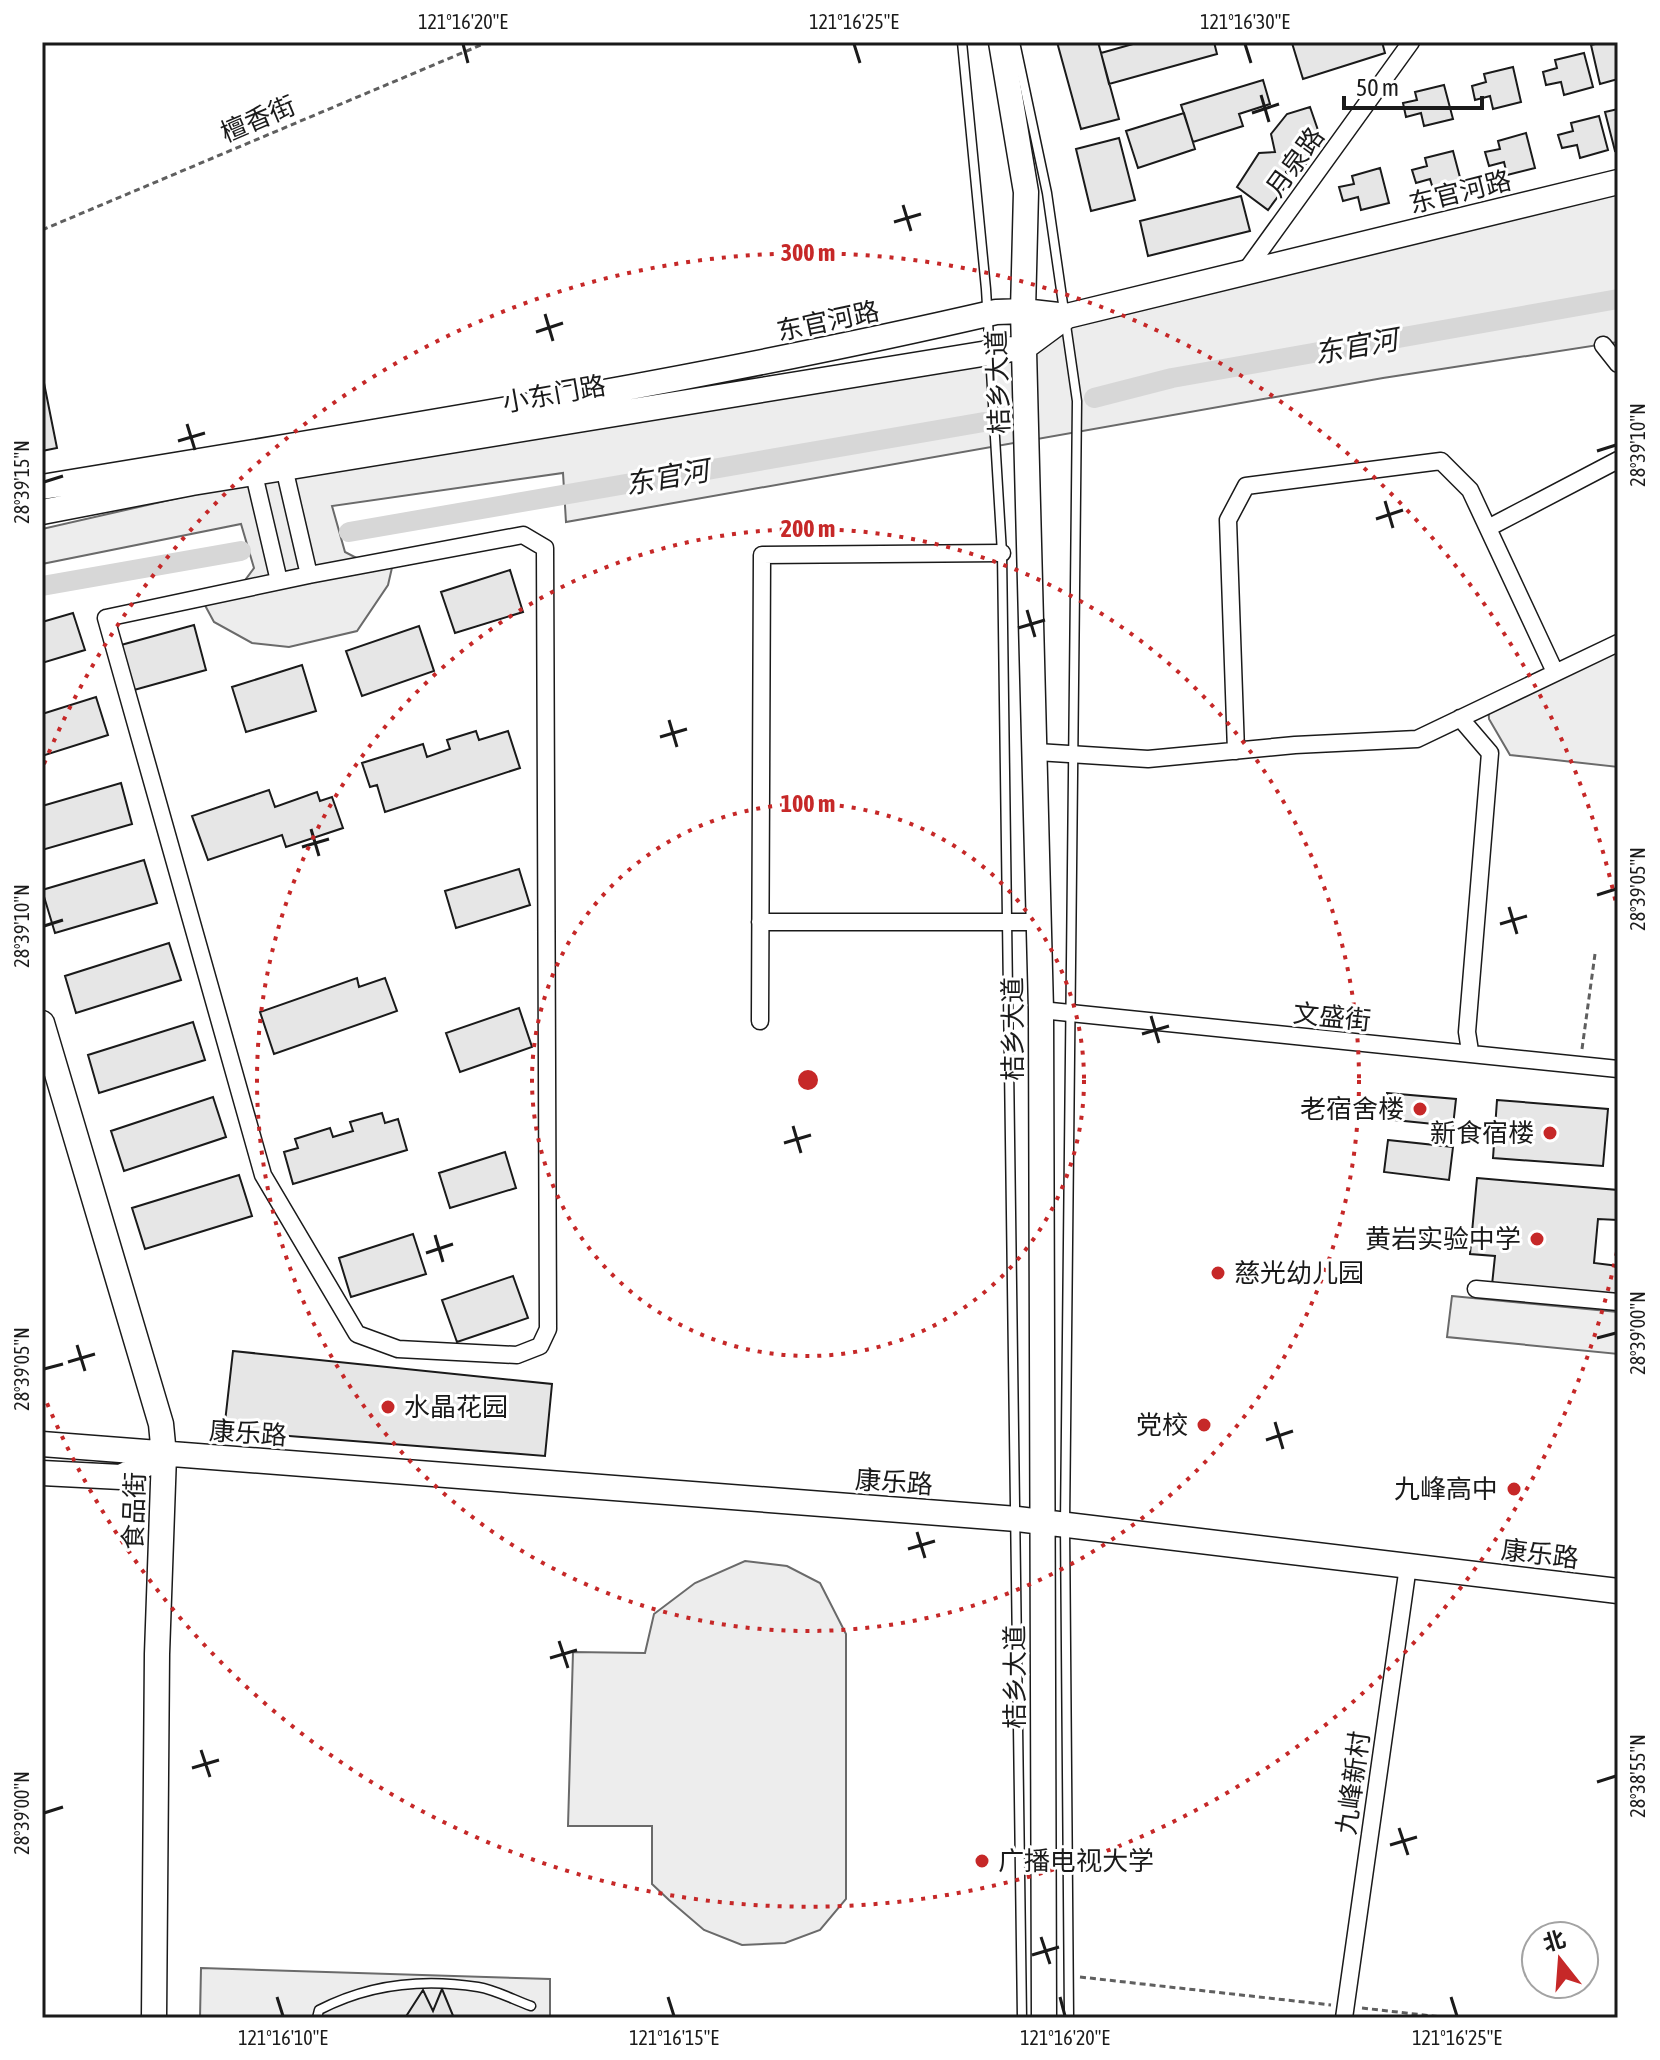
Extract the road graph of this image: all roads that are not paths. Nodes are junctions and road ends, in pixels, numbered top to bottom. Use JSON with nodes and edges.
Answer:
{"nodes":[{"id":1,"x":962,"y":42,"type":"edge"},
{"id":2,"x":1001,"y":42,"type":"edge"},
{"id":3,"x":1015,"y":42,"type":"edge"},
{"id":4,"x":1411,"y":42,"type":"edge"},
{"id":5,"x":1618,"y":182,"type":"edge"},
{"id":6,"x":1245,"y":272,"type":"junction"},
{"id":7,"x":1023,"y":311,"type":"junction"},
{"id":8,"x":988,"y":314,"type":"junction"},
{"id":9,"x":1067,"y":316,"type":"junction"},
{"id":10,"x":1603,"y":345,"type":"dead end"},
{"id":11,"x":1025,"y":347,"type":"junction"},
{"id":12,"x":990,"y":353,"type":"junction"},
{"id":13,"x":1618,"y":364,"type":"edge"},
{"id":14,"x":281,"y":458,"type":"junction"},
{"id":15,"x":1618,"y":460,"type":"edge"},
{"id":16,"x":251,"y":463,"type":"junction"},
{"id":17,"x":42,"y":487,"type":"edge"},
{"id":18,"x":42,"y":512,"type":"edge"},
{"id":19,"x":1488,"y":528,"type":"junction"},
{"id":20,"x":1002,"y":553,"type":"junction"},
{"id":21,"x":309,"y":575,"type":"junction"},
{"id":22,"x":279,"y":581,"type":"junction"},
{"id":23,"x":1618,"y":643,"type":"edge"},
{"id":24,"x":1555,"y":672,"type":"junction"},
{"id":25,"x":1460,"y":718,"type":"junction"},
{"id":26,"x":1236,"y":751,"type":"junction"},
{"id":27,"x":1037,"y":752,"type":"junction"},
{"id":28,"x":1075,"y":754,"type":"junction"},
{"id":29,"x":760,"y":922,"type":"junction"},
{"id":30,"x":1040,"y":922,"type":"junction"},
{"id":31,"x":1008,"y":923,"type":"junction"},
{"id":32,"x":1041,"y":1010,"type":"junction"},
{"id":33,"x":1073,"y":1013,"type":"junction"},
{"id":34,"x":760,"y":1021,"type":"dead end"},
{"id":35,"x":42,"y":1023,"type":"edge"},
{"id":36,"x":1470,"y":1051,"type":"junction"},
{"id":37,"x":1618,"y":1069,"type":"edge"},
{"id":38,"x":1476,"y":1289,"type":"dead end"},
{"id":39,"x":1618,"y":1302,"type":"edge"},
{"id":40,"x":42,"y":1444,"type":"edge"},
{"id":41,"x":164,"y":1455,"type":"junction"},
{"id":42,"x":42,"y":1473,"type":"edge"},
{"id":43,"x":1017,"y":1519,"type":"junction"},
{"id":44,"x":1054,"y":1524,"type":"junction"},
{"id":45,"x":1408,"y":1566,"type":"junction"},
{"id":46,"x":1618,"y":1591,"type":"edge"},
{"id":47,"x":531,"y":2006,"type":"dead end"},
{"id":48,"x":1344,"y":2012,"type":"edge"},
{"id":49,"x":154,"y":2018,"type":"edge"},
{"id":50,"x":317,"y":2018,"type":"edge"},
{"id":51,"x":1022,"y":2018,"type":"edge"},
{"id":52,"x":1044,"y":2018,"type":"edge"},
{"id":53,"x":1069,"y":2018,"type":"edge"}],
"edges":[{"from":1,"to":8,"type":"lane"},
{"from":2,"to":7,"type":"street","name":"桔乡大道"},
{"from":3,"to":9,"type":"lane"},
{"from":4,"to":6,"type":"street","name":"月泉路"},
{"from":5,"to":6,"type":"street","name":"东官河路"},
{"from":6,"to":9,"type":"street","name":"东官河路"},
{"from":7,"to":8,"type":"street","name":"东官河路"},
{"from":7,"to":9,"type":"street","name":"东官河路"},
{"from":7,"to":11,"type":"street","name":"桔乡大道"},
{"from":8,"to":12,"type":"lane"},
{"from":8,"to":14,"type":"street","name":"东官河路"},
{"from":9,"to":11,"type":"street","name":"小东门路"},
{"from":9,"to":28,"type":"lane"},
{"from":10,"to":13,"type":"street"},
{"from":11,"to":12,"type":"street","name":"小东门路"},
{"from":11,"to":27,"type":"street","name":"桔乡大道"},
{"from":12,"to":14,"type":"street","name":"小东门路"},
{"from":12,"to":20,"type":"lane"},
{"from":14,"to":16,"type":"street","name":"东官河路"},
{"from":14,"to":21,"type":"street"},
{"from":15,"to":19,"type":"street"},
{"from":16,"to":17,"type":"street","name":"东官河路"},
{"from":16,"to":18,"type":"street"},
{"from":16,"to":22,"type":"street"},
{"from":19,"to":24,"type":"street"},
{"from":19,"to":26,"type":"street"},
{"from":20,"to":29,"type":"street"},
{"from":20,"to":31,"type":"lane"},
{"from":21,"to":22,"type":"street"},
{"from":21,"to":22,"type":"street"},
{"from":23,"to":24,"type":"street"},
{"from":24,"to":25,"type":"street"},
{"from":25,"to":26,"type":"street"},
{"from":25,"to":36,"type":"street"},
{"from":26,"to":28,"type":"street"},
{"from":27,"to":28,"type":"street"},
{"from":27,"to":30,"type":"street","name":"桔乡大道"},
{"from":28,"to":33,"type":"lane"},
{"from":29,"to":31,"type":"street"},
{"from":29,"to":34,"type":"street"},
{"from":30,"to":31,"type":"street"},
{"from":30,"to":32,"type":"street","name":"桔乡大道"},
{"from":31,"to":43,"type":"lane"},
{"from":32,"to":33,"type":"street","name":"文盛街"},
{"from":32,"to":44,"type":"street","name":"桔乡大道"},
{"from":33,"to":36,"type":"street","name":"文盛街"},
{"from":33,"to":44,"type":"lane"},
{"from":35,"to":41,"type":"street","name":"食品街"},
{"from":36,"to":37,"type":"street","name":"文盛街"},
{"from":38,"to":39,"type":"street"},
{"from":40,"to":41,"type":"street","name":"康乐路"},
{"from":41,"to":42,"type":"street"},
{"from":41,"to":43,"type":"street","name":"康乐路"},
{"from":41,"to":49,"type":"street","name":"食品街"},
{"from":43,"to":44,"type":"street","name":"康乐路"},
{"from":43,"to":51,"type":"lane"},
{"from":44,"to":45,"type":"street","name":"康乐路"},
{"from":44,"to":52,"type":"street","name":"桔乡大道"},
{"from":44,"to":53,"type":"lane"},
{"from":45,"to":46,"type":"street","name":"康乐路"},
{"from":45,"to":48,"type":"street","name":"九峰新村"},
{"from":47,"to":50,"type":"lane"}]}
